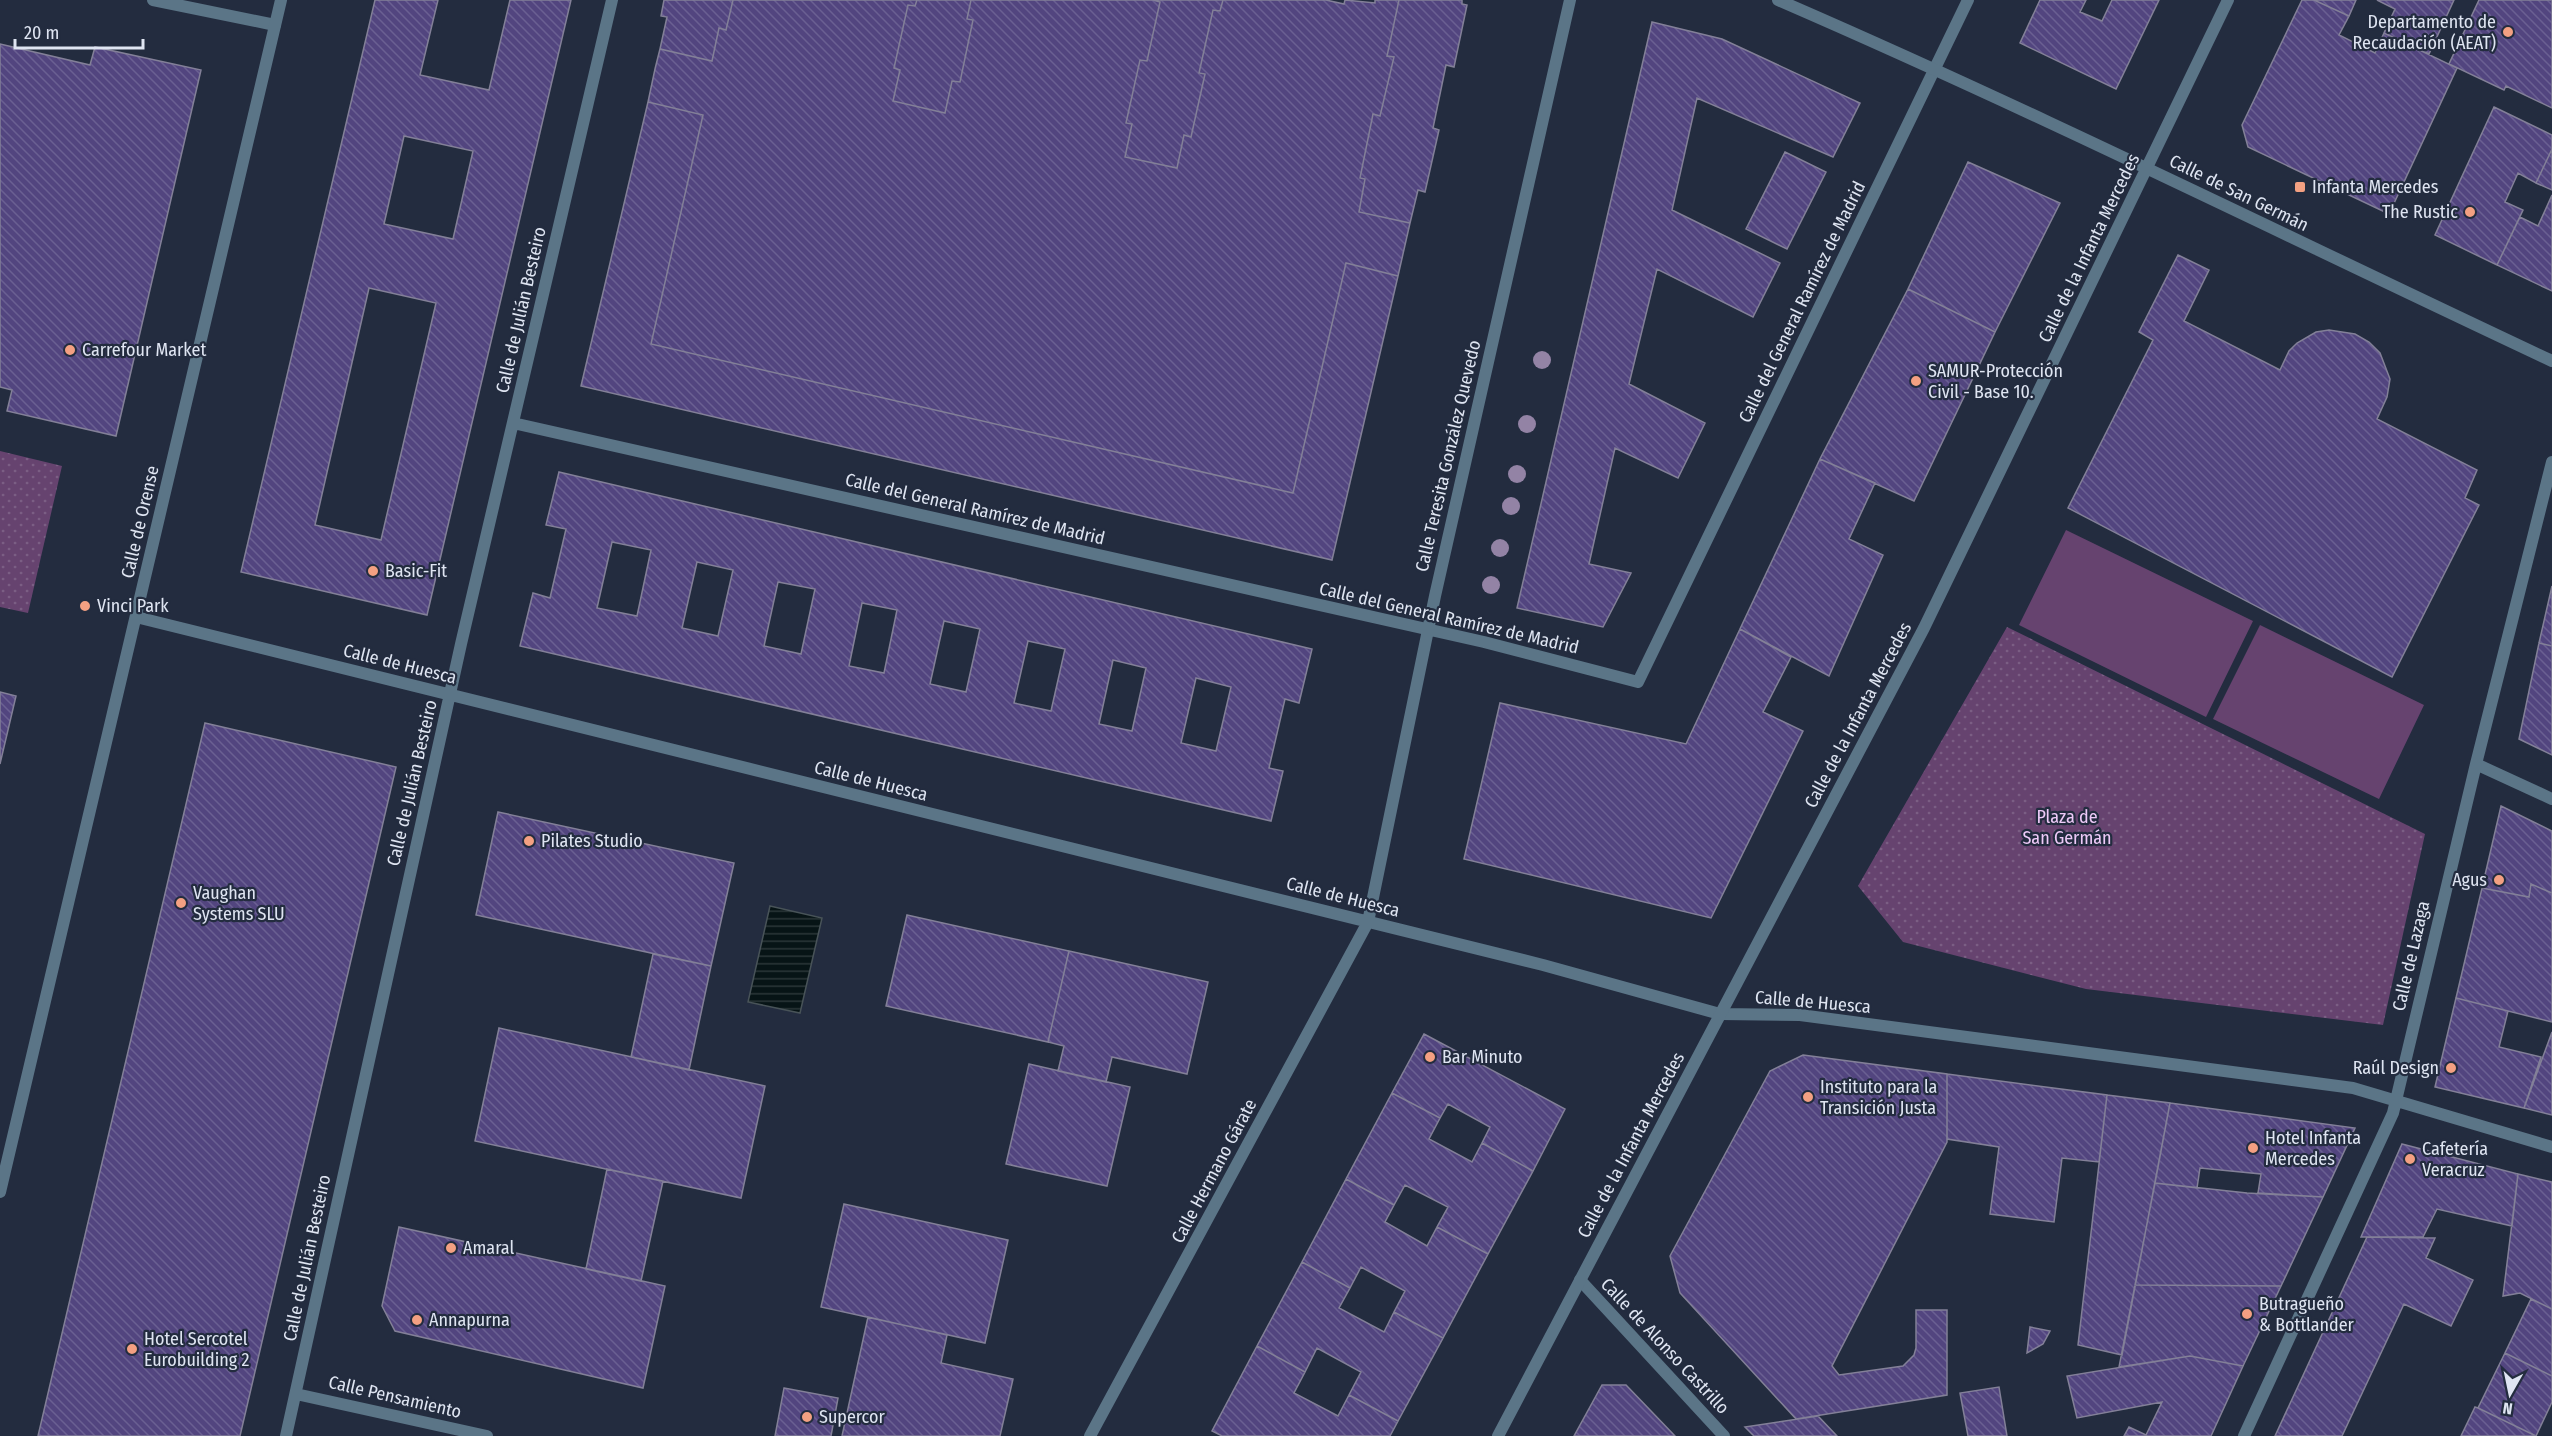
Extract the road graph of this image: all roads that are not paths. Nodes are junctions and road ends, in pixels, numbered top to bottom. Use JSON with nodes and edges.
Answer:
{"nodes":[{"id":1,"x":153,"y":0,"type":"edge"},
{"id":2,"x":280,"y":0,"type":"edge"},
{"id":3,"x":612,"y":0,"type":"edge"},
{"id":4,"x":1570,"y":0,"type":"edge"},
{"id":5,"x":1778,"y":0,"type":"edge"},
{"id":6,"x":1968,"y":0,"type":"edge"},
{"id":7,"x":2228,"y":0,"type":"edge"},
{"id":8,"x":275,"y":25,"type":"junction"},
{"id":9,"x":1935,"y":68,"type":"junction"},
{"id":10,"x":2148,"y":168,"type":"junction"},
{"id":11,"x":2552,"y":361,"type":"edge"},
{"id":12,"x":513,"y":423,"type":"junction"},
{"id":13,"x":2552,"y":462,"type":"edge"},
{"id":14,"x":136,"y":617,"type":"junction"},
{"id":15,"x":1427,"y":631,"type":"junction"},
{"id":16,"x":450,"y":695,"type":"junction"},
{"id":17,"x":2476,"y":764,"type":"junction"},
{"id":18,"x":2552,"y":799,"type":"edge"},
{"id":19,"x":1368,"y":922,"type":"junction"},
{"id":20,"x":1720,"y":1014,"type":"junction"},
{"id":21,"x":2395,"y":1100,"type":"junction"},
{"id":22,"x":2552,"y":1147,"type":"edge"},
{"id":23,"x":0,"y":1192,"type":"edge"},
{"id":24,"x":1580,"y":1280,"type":"junction"},
{"id":25,"x":296,"y":1394,"type":"junction"},
{"id":26,"x":286,"y":1436,"type":"edge"},
{"id":27,"x":487,"y":1436,"type":"edge"},
{"id":28,"x":1090,"y":1436,"type":"edge"},
{"id":29,"x":1498,"y":1436,"type":"edge"},
{"id":30,"x":1724,"y":1436,"type":"edge"},
{"id":31,"x":2244,"y":1436,"type":"edge"}],
"edges":[{"from":1,"to":8,"type":"street"},
{"from":2,"to":8,"type":"street","name":"Calle de Orense"},
{"from":3,"to":12,"type":"street","name":"Calle de Julián Besteiro"},
{"from":4,"to":15,"type":"street","name":"Calle Teresita González Quevedo"},
{"from":5,"to":9,"type":"street","name":"Calle de San Germán"},
{"from":6,"to":9,"type":"street","name":"Calle del General Ramírez de Madrid"},
{"from":7,"to":10,"type":"street","name":"Calle de la Infanta Mercedes"},
{"from":8,"to":14,"type":"street","name":"Calle de Orense"},
{"from":9,"to":10,"type":"street","name":"Calle de San Germán"},
{"from":9,"to":15,"type":"street","name":"Calle del General Ramírez de Madrid"},
{"from":10,"to":11,"type":"street","name":"Calle de San Germán"},
{"from":10,"to":20,"type":"street","name":"Calle de la Infanta Mercedes"},
{"from":12,"to":15,"type":"street","name":"Calle del General Ramírez de Madrid"},
{"from":12,"to":16,"type":"street","name":"Calle de Julián Besteiro"},
{"from":13,"to":17,"type":"street","name":"Calle de Lazaga"},
{"from":14,"to":16,"type":"street","name":"Calle de Huesca"},
{"from":14,"to":23,"type":"street","name":"Calle de Orense"},
{"from":15,"to":19,"type":"street","name":"Calle Teresita González Quevedo"},
{"from":16,"to":19,"type":"street","name":"Calle de Huesca"},
{"from":16,"to":25,"type":"street","name":"Calle de Julián Besteiro"},
{"from":17,"to":18,"type":"street"},
{"from":17,"to":21,"type":"street","name":"Calle de Lazaga"},
{"from":19,"to":20,"type":"street","name":"Calle de Huesca"},
{"from":19,"to":28,"type":"street","name":"Calle Hermano Gárate"},
{"from":20,"to":21,"type":"street","name":"Calle de Huesca"},
{"from":20,"to":24,"type":"street","name":"Calle de la Infanta Mercedes"},
{"from":21,"to":22,"type":"street","name":"Calle de Huesca"},
{"from":21,"to":31,"type":"street","name":"Calle de Lazaga"},
{"from":24,"to":29,"type":"street","name":"Calle de la Infanta Mercedes"},
{"from":24,"to":30,"type":"street","name":"Calle de Alonso Castrillo"},
{"from":25,"to":26,"type":"street","name":"Calle de Julián Besteiro"},
{"from":25,"to":27,"type":"street","name":"Calle Pensamiento"}]}
